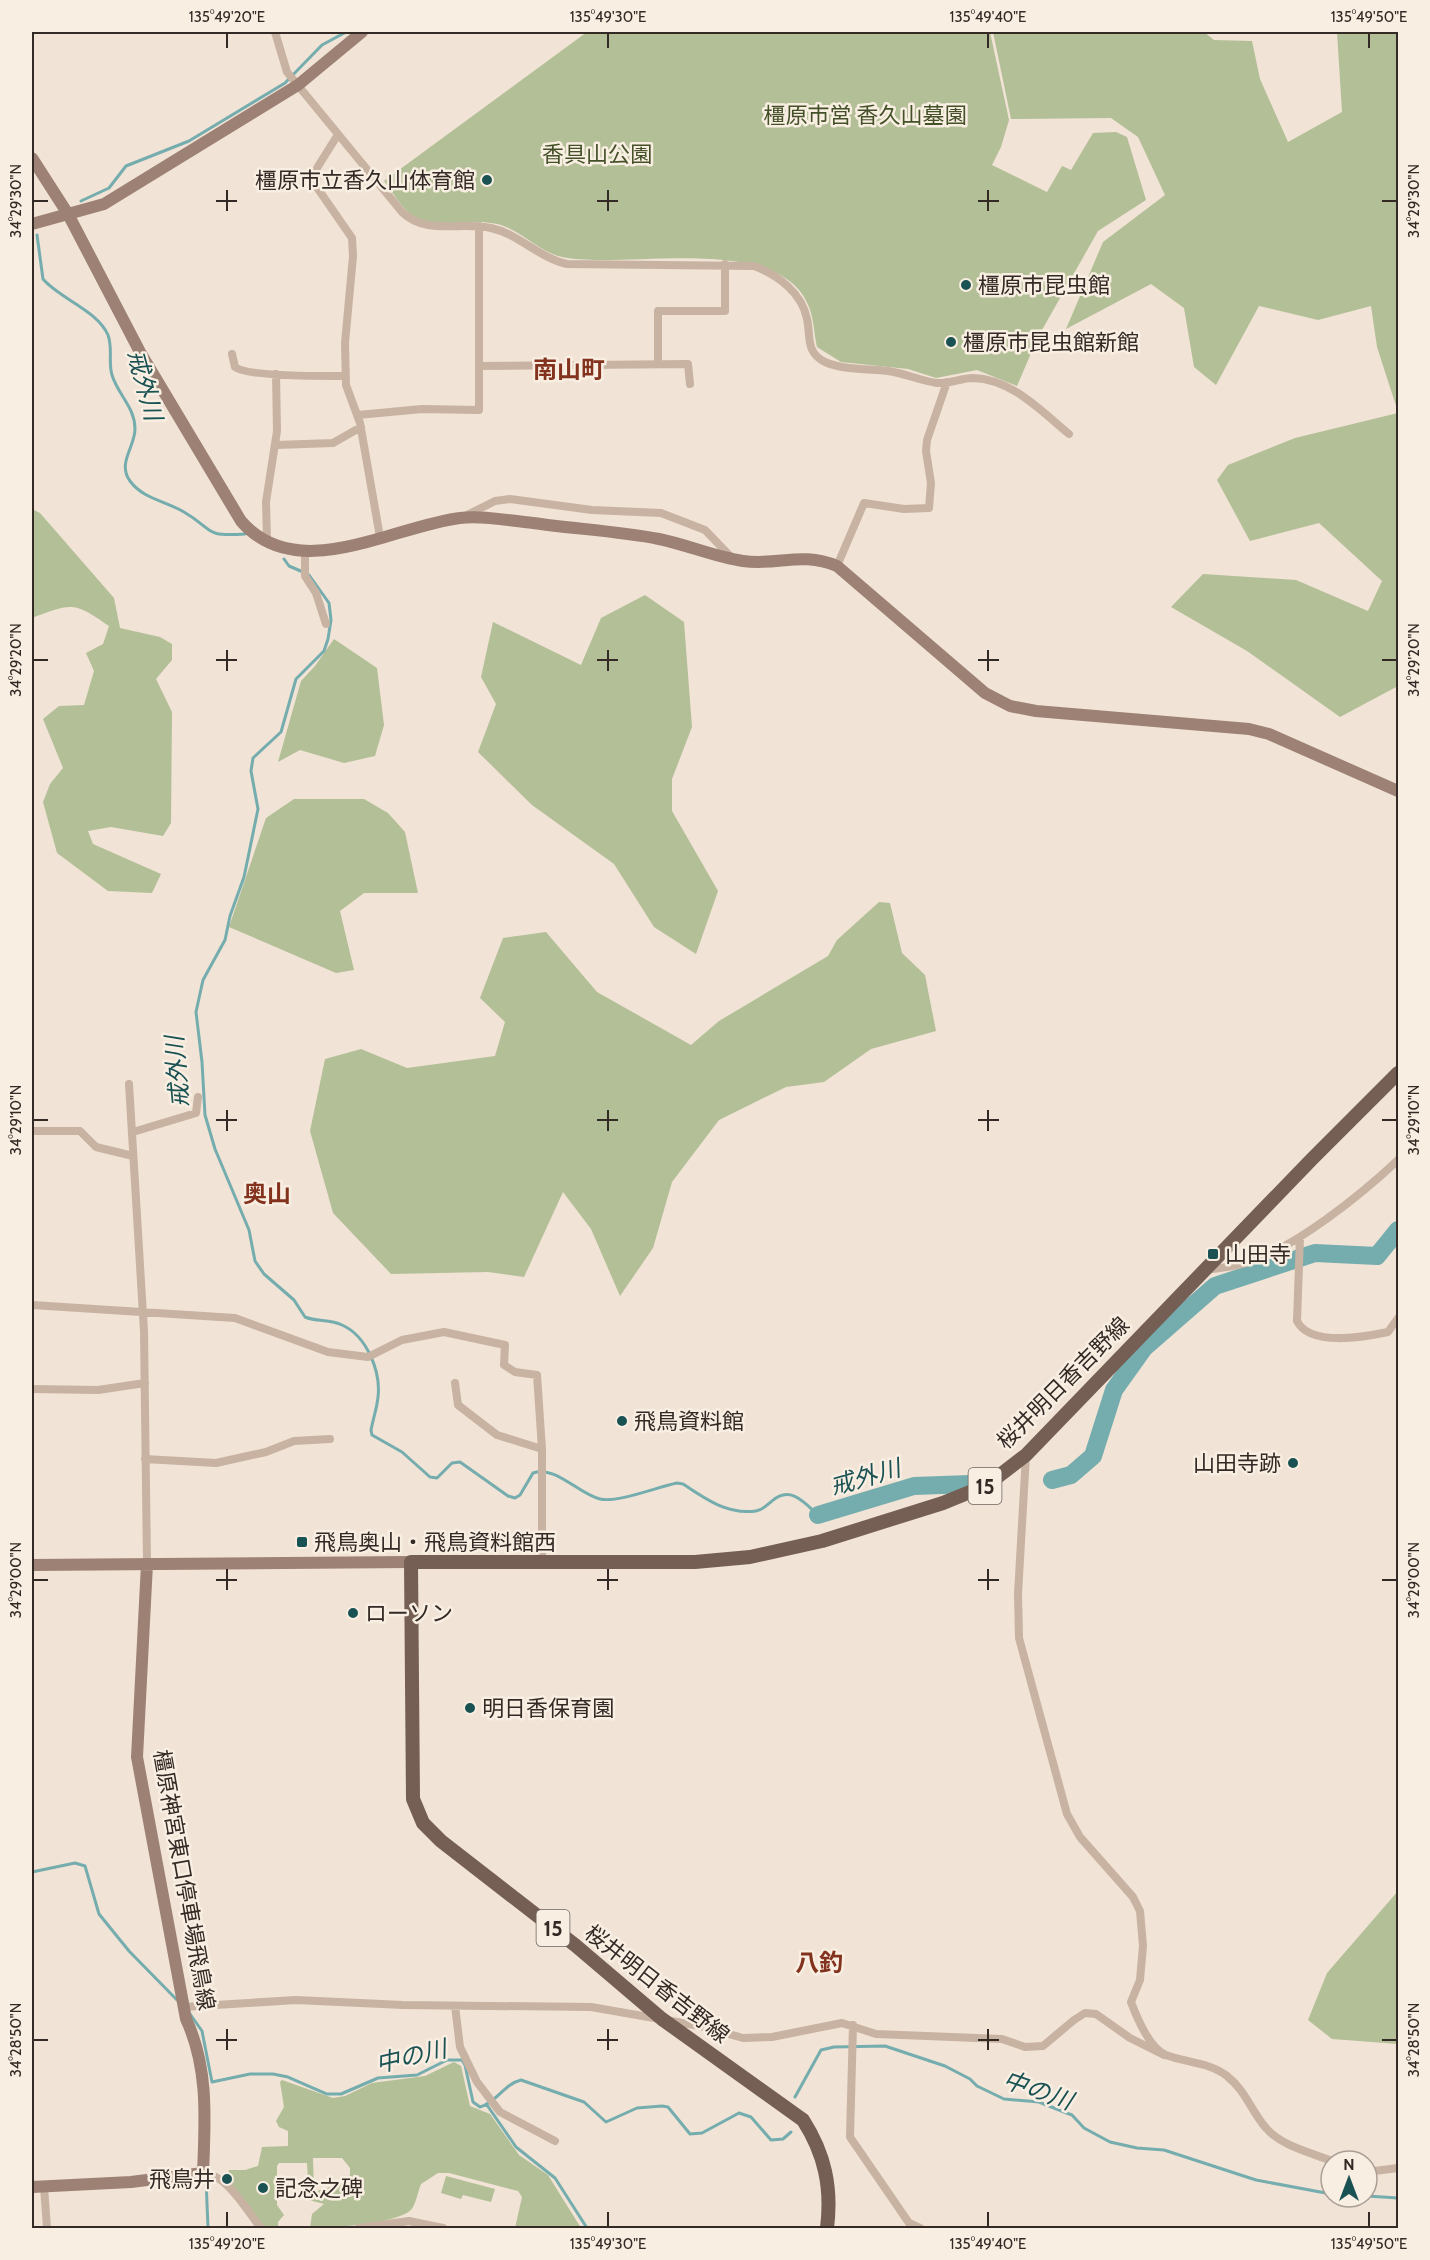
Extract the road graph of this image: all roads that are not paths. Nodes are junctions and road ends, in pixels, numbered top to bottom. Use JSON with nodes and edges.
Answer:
{"nodes":[{"id":1,"x":275,"y":32,"type":"edge"},
{"id":2,"x":362,"y":32,"type":"edge"},
{"id":3,"x":298,"y":85,"type":"junction"},
{"id":4,"x":337,"y":136,"type":"junction"},
{"id":5,"x":32,"y":158,"type":"edge"},
{"id":6,"x":68,"y":214,"type":"junction"},
{"id":7,"x":32,"y":224,"type":"edge"},
{"id":8,"x":479,"y":226,"type":"junction"},
{"id":9,"x":725,"y":264,"type":"junction"},
{"id":10,"x":232,"y":354,"type":"dead end"},
{"id":11,"x":658,"y":364,"type":"junction"},
{"id":12,"x":479,"y":366,"type":"junction"},
{"id":13,"x":276,"y":374,"type":"junction"},
{"id":14,"x":345,"y":376,"type":"junction"},
{"id":15,"x":947,"y":382,"type":"junction"},
{"id":16,"x":690,"y":384,"type":"dead end"},
{"id":17,"x":358,"y":415,"type":"junction"},
{"id":18,"x":361,"y":428,"type":"junction"},
{"id":19,"x":1069,"y":434,"type":"dead end"},
{"id":20,"x":276,"y":445,"type":"junction"},
{"id":21,"x":462,"y":517,"type":"junction"},
{"id":22,"x":380,"y":537,"type":"junction"},
{"id":23,"x":267,"y":540,"type":"junction"},
{"id":24,"x":305,"y":552,"type":"junction"},
{"id":25,"x":733,"y":559,"type":"junction"},
{"id":26,"x":837,"y":566,"type":"junction"},
{"id":27,"x":326,"y":624,"type":"dead end"},
{"id":28,"x":1398,"y":791,"type":"edge"},
{"id":29,"x":1398,"y":1073,"type":"edge"},
{"id":30,"x":129,"y":1084,"type":"dead end"},
{"id":31,"x":198,"y":1098,"type":"dead end"},
{"id":32,"x":32,"y":1131,"type":"edge"},
{"id":33,"x":133,"y":1132,"type":"junction"},
{"id":34,"x":133,"y":1156,"type":"junction"},
{"id":35,"x":1398,"y":1160,"type":"edge"},
{"id":36,"x":1300,"y":1236,"type":"junction"},
{"id":37,"x":1202,"y":1271,"type":"junction"},
{"id":38,"x":32,"y":1305,"type":"edge"},
{"id":39,"x":141,"y":1311,"type":"junction"},
{"id":40,"x":1398,"y":1318,"type":"edge"},
{"id":41,"x":145,"y":1383,"type":"junction"},
{"id":42,"x":454,"y":1383,"type":"dead end"},
{"id":43,"x":32,"y":1389,"type":"edge"},
{"id":44,"x":330,"y":1439,"type":"dead end"},
{"id":45,"x":542,"y":1449,"type":"junction"},
{"id":46,"x":1026,"y":1455,"type":"junction"},
{"id":47,"x":146,"y":1459,"type":"junction"},
{"id":48,"x":542,"y":1560,"type":"junction"},
{"id":49,"x":411,"y":1562,"type":"junction"},
{"id":50,"x":147,"y":1564,"type":"junction"},
{"id":51,"x":32,"y":1565,"type":"edge"},
{"id":52,"x":454,"y":2006,"type":"junction"},
{"id":53,"x":184,"y":2007,"type":"junction"},
{"id":54,"x":662,"y":2019,"type":"junction"},
{"id":55,"x":853,"y":2025,"type":"junction"},
{"id":56,"x":1164,"y":2055,"type":"junction"},
{"id":57,"x":555,"y":2141,"type":"dead end"},
{"id":58,"x":1319,"y":2156,"type":"edge"},
{"id":59,"x":1398,"y":2168,"type":"edge"},
{"id":60,"x":1379,"y":2170,"type":"edge"},
{"id":61,"x":203,"y":2174,"type":"junction"},
{"id":62,"x":38,"y":2187,"type":"edge"},
{"id":63,"x":47,"y":2229,"type":"edge"},
{"id":64,"x":261,"y":2229,"type":"edge"},
{"id":65,"x":359,"y":2229,"type":"edge"},
{"id":66,"x":443,"y":2229,"type":"edge"},
{"id":67,"x":827,"y":2229,"type":"edge"},
{"id":68,"x":920,"y":2229,"type":"edge"}],
"edges":[{"from":1,"to":3,"type":"street"},
{"from":2,"to":3,"type":"street"},
{"from":3,"to":4,"type":"street"},
{"from":3,"to":6,"type":"street"},
{"from":4,"to":8,"type":"street"},
{"from":4,"to":14,"type":"street"},
{"from":5,"to":6,"type":"street"},
{"from":6,"to":7,"type":"street"},
{"from":6,"to":23,"type":"street"},
{"from":8,"to":9,"type":"street"},
{"from":8,"to":12,"type":"street"},
{"from":9,"to":11,"type":"street"},
{"from":9,"to":15,"type":"street"},
{"from":10,"to":13,"type":"street"},
{"from":11,"to":12,"type":"street"},
{"from":11,"to":16,"type":"street"},
{"from":12,"to":17,"type":"street"},
{"from":13,"to":14,"type":"street"},
{"from":13,"to":20,"type":"street"},
{"from":14,"to":17,"type":"street"},
{"from":15,"to":19,"type":"street"},
{"from":15,"to":26,"type":"street"},
{"from":17,"to":18,"type":"street"},
{"from":18,"to":20,"type":"street"},
{"from":18,"to":22,"type":"street"},
{"from":20,"to":23,"type":"street"},
{"from":21,"to":22,"type":"street"},
{"from":21,"to":25,"type":"street"},
{"from":21,"to":25,"type":"street"},
{"from":22,"to":24,"type":"street"},
{"from":23,"to":24,"type":"street"},
{"from":24,"to":27,"type":"street"},
{"from":25,"to":26,"type":"street"},
{"from":26,"to":28,"type":"street"},
{"from":29,"to":37,"type":"main road","name":"桜井明日香吉野線","number":"15"},
{"from":30,"to":33,"type":"street"},
{"from":31,"to":33,"type":"street"},
{"from":32,"to":34,"type":"street"},
{"from":33,"to":34,"type":"street"},
{"from":34,"to":39,"type":"street"},
{"from":35,"to":36,"type":"street"},
{"from":36,"to":37,"type":"street"},
{"from":36,"to":40,"type":"street"},
{"from":37,"to":46,"type":"main road","name":"桜井明日香吉野線","number":"15"},
{"from":38,"to":39,"type":"street"},
{"from":39,"to":41,"type":"street"},
{"from":39,"to":45,"type":"street"},
{"from":41,"to":43,"type":"street"},
{"from":41,"to":47,"type":"street"},
{"from":42,"to":45,"type":"street"},
{"from":44,"to":47,"type":"street"},
{"from":45,"to":48,"type":"street"},
{"from":46,"to":48,"type":"main road","name":"桜井明日香吉野線","number":"15"},
{"from":46,"to":56,"type":"street"},
{"from":47,"to":50,"type":"street"},
{"from":48,"to":49,"type":"main road","name":"桜井明日香吉野線","number":"15"},
{"from":49,"to":50,"type":"street"},
{"from":49,"to":54,"type":"main road","name":"桜井明日香吉野線","number":"15"},
{"from":50,"to":51,"type":"street"},
{"from":50,"to":53,"type":"street","name":"橿原神宮東口停車場飛鳥線"},
{"from":52,"to":53,"type":"street"},
{"from":52,"to":54,"type":"street"},
{"from":52,"to":57,"type":"street"},
{"from":53,"to":61,"type":"street","name":"橿原神宮東口停車場飛鳥線"},
{"from":54,"to":55,"type":"street"},
{"from":54,"to":67,"type":"main road","name":"桜井明日香吉野線","number":"15"},
{"from":55,"to":56,"type":"street"},
{"from":55,"to":68,"type":"street"},
{"from":56,"to":58,"type":"street"},
{"from":59,"to":60,"type":"street"},
{"from":61,"to":62,"type":"street"},
{"from":61,"to":64,"type":"street"},
{"from":62,"to":63,"type":"street"},
{"from":65,"to":66,"type":"street"}]}
